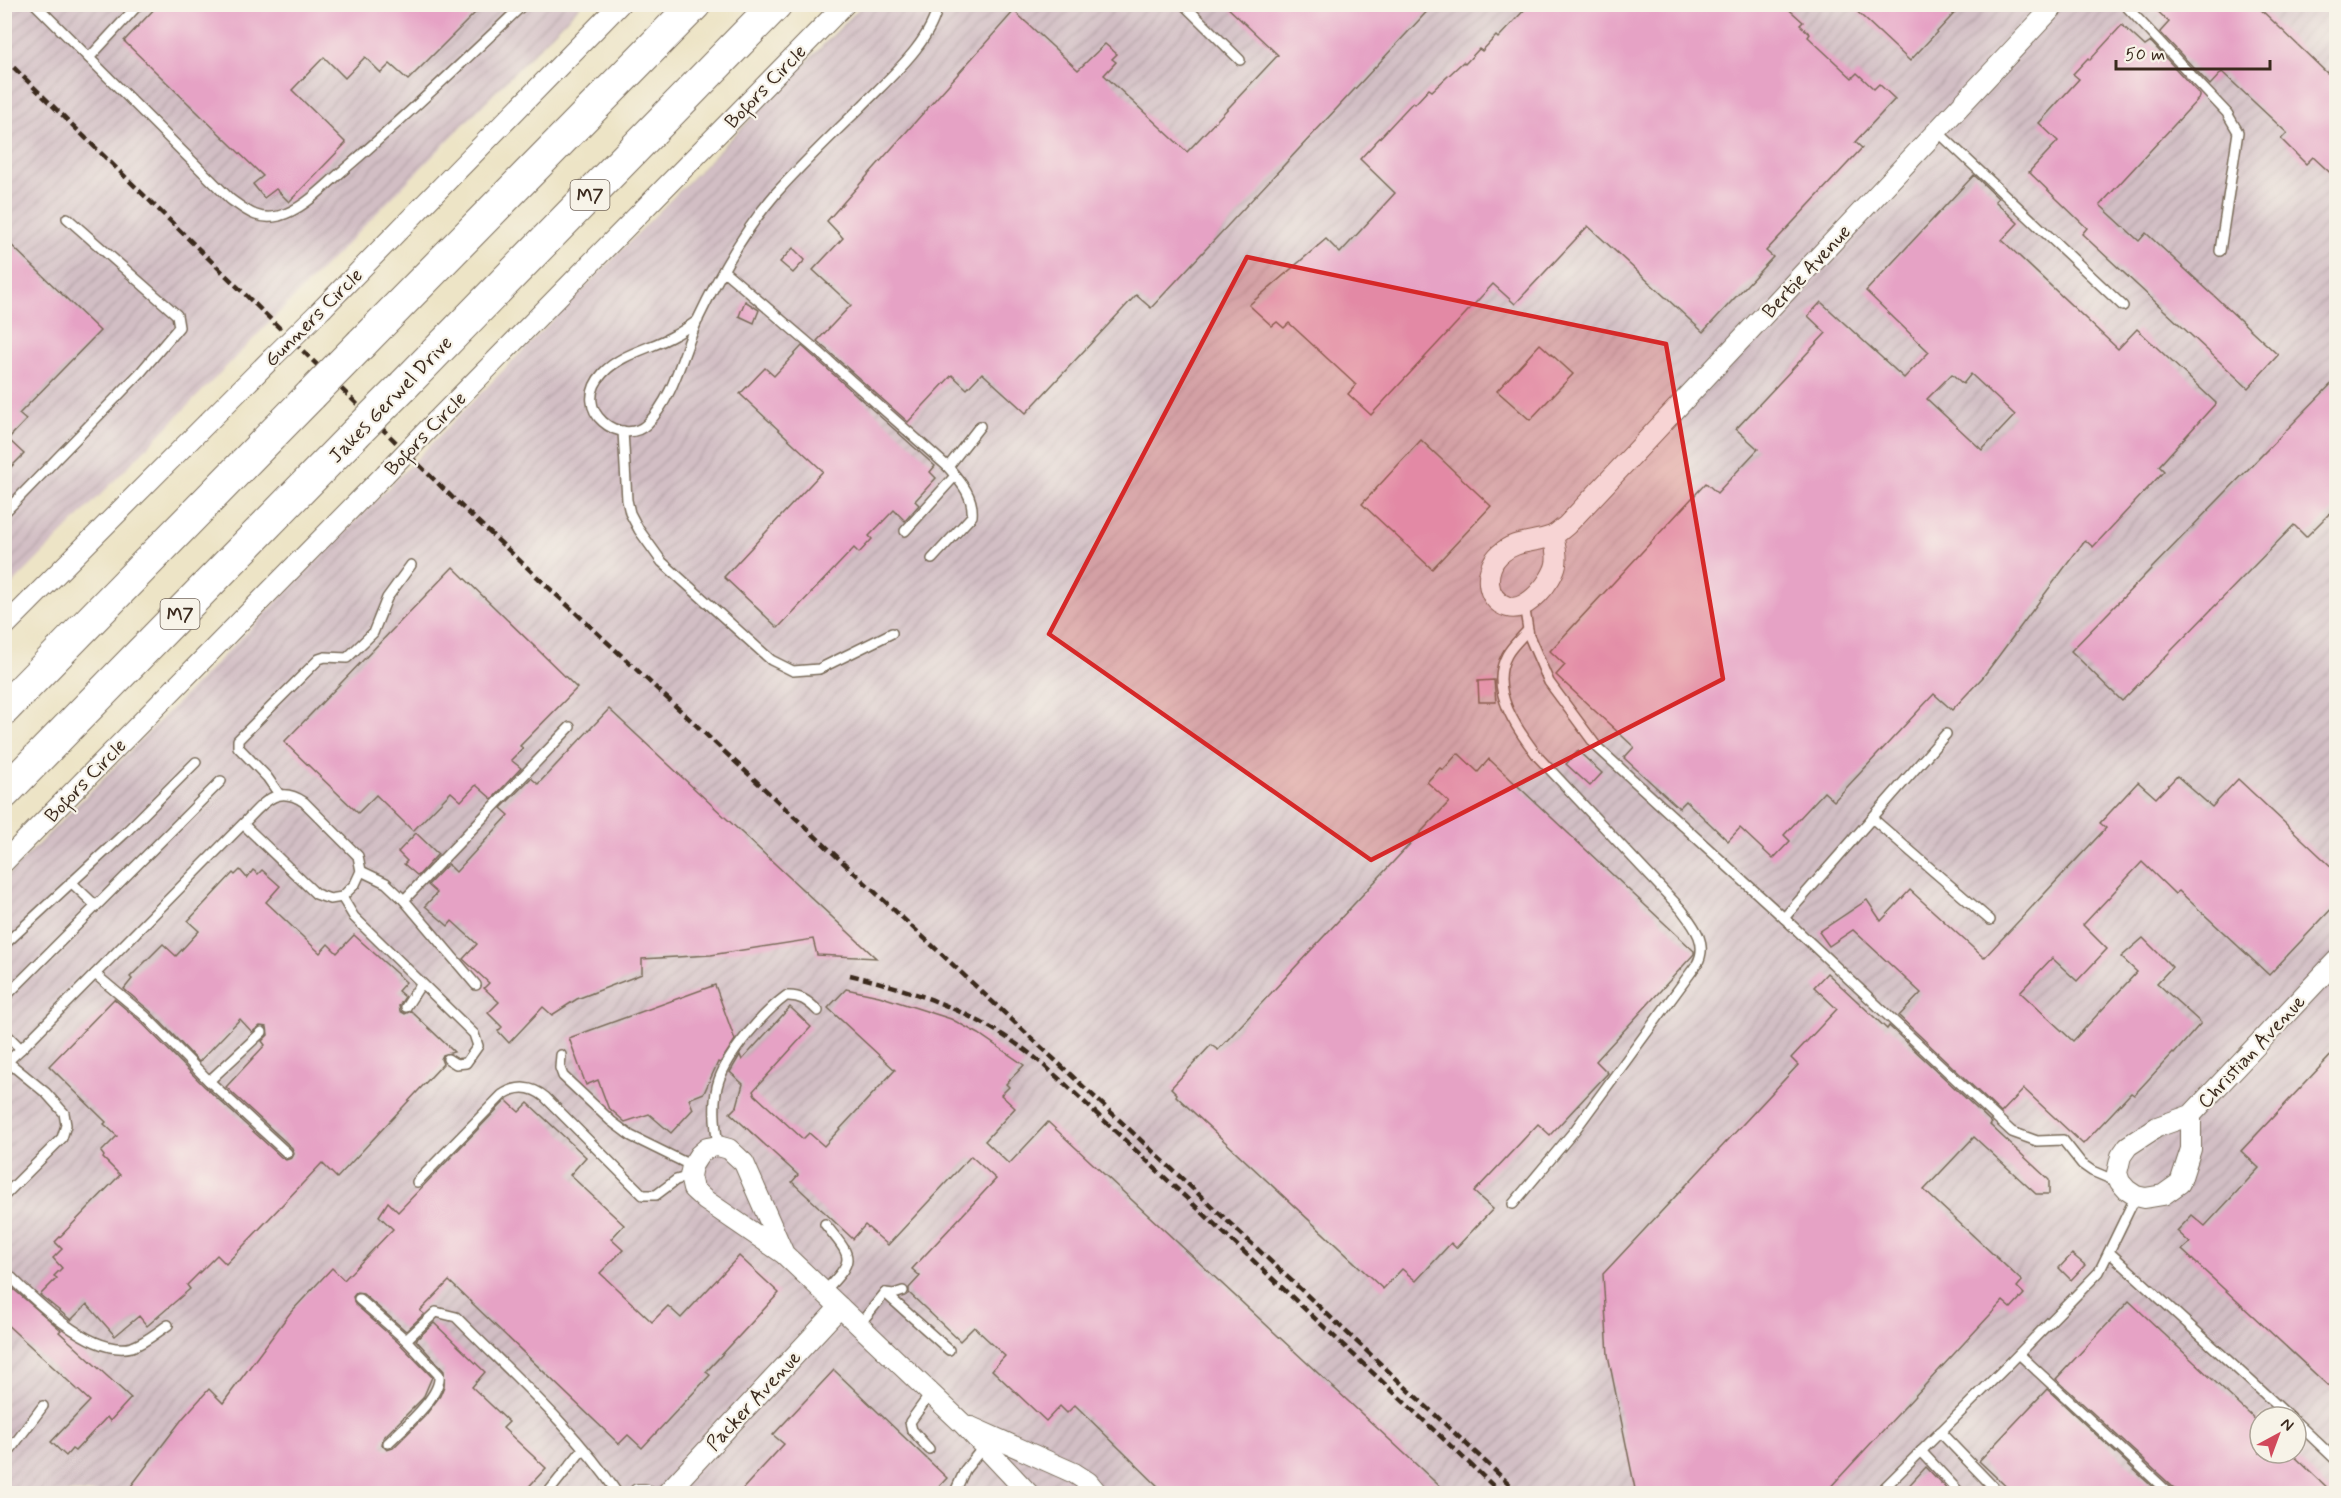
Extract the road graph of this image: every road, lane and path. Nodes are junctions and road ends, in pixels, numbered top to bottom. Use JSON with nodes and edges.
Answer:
{"nodes":[{"id":1,"x":34,"y":4,"type":"edge"},
{"id":2,"x":139,"y":4,"type":"edge"},
{"id":3,"x":524,"y":4,"type":"edge"},
{"id":4,"x":620,"y":4,"type":"edge"},
{"id":5,"x":695,"y":4,"type":"edge"},
{"id":6,"x":776,"y":4,"type":"edge"},
{"id":7,"x":845,"y":4,"type":"edge"},
{"id":8,"x":938,"y":4,"type":"edge"},
{"id":9,"x":1183,"y":4,"type":"edge"},
{"id":10,"x":2056,"y":4,"type":"edge"},
{"id":11,"x":2124,"y":4,"type":"edge"},
{"id":12,"x":89,"y":58,"type":"junction"},
{"id":13,"x":1240,"y":60,"type":"dead end"},
{"id":14,"x":1937,"y":131,"type":"junction"},
{"id":15,"x":67,"y":218,"type":"dead end"},
{"id":16,"x":2220,"y":251,"type":"dead end"},
{"id":17,"x":724,"y":271,"type":"junction"},
{"id":18,"x":2123,"y":306,"type":"dead end"},
{"id":19,"x":698,"y":320,"type":"junction"},
{"id":20,"x":981,"y":426,"type":"dead end"},
{"id":21,"x":623,"y":431,"type":"junction"},
{"id":22,"x":948,"y":467,"type":"junction"},
{"id":23,"x":956,"y":476,"type":"junction"},
{"id":24,"x":4,"y":513,"type":"edge"},
{"id":25,"x":905,"y":531,"type":"dead end"},
{"id":26,"x":1553,"y":536,"type":"junction"},
{"id":27,"x":932,"y":559,"type":"dead end"},
{"id":28,"x":411,"y":565,"type":"dead end"},
{"id":29,"x":1524,"y":604,"type":"junction"},
{"id":30,"x":4,"y":627,"type":"edge"},
{"id":31,"x":1528,"y":630,"type":"junction"},
{"id":32,"x":892,"y":633,"type":"dead end"},
{"id":33,"x":4,"y":709,"type":"edge"},
{"id":34,"x":570,"y":727,"type":"dead end"},
{"id":35,"x":1946,"y":734,"type":"dead end"},
{"id":36,"x":196,"y":762,"type":"dead end"},
{"id":37,"x":221,"y":781,"type":"dead end"},
{"id":38,"x":4,"y":793,"type":"edge"},
{"id":39,"x":279,"y":794,"type":"junction"},
{"id":40,"x":1872,"y":818,"type":"junction"},
{"id":41,"x":243,"y":824,"type":"junction"},
{"id":42,"x":4,"y":862,"type":"edge"},
{"id":43,"x":361,"y":871,"type":"junction"},
{"id":44,"x":71,"y":882,"type":"junction"},
{"id":45,"x":342,"y":897,"type":"junction"},
{"id":46,"x":404,"y":900,"type":"junction"},
{"id":47,"x":95,"y":906,"type":"junction"},
{"id":48,"x":1784,"y":918,"type":"junction"},
{"id":49,"x":1990,"y":920,"type":"dead end"},
{"id":50,"x":4,"y":945,"type":"edge"},
{"id":51,"x":2337,"y":961,"type":"edge"},
{"id":52,"x":95,"y":974,"type":"junction"},
{"id":53,"x":421,"y":984,"type":"junction"},
{"id":54,"x":476,"y":985,"type":"dead end"},
{"id":55,"x":4,"y":998,"type":"edge"},
{"id":56,"x":406,"y":1006,"type":"dead end"},
{"id":57,"x":818,"y":1011,"type":"dead end"},
{"id":58,"x":4,"y":1032,"type":"edge"},
{"id":59,"x":262,"y":1032,"type":"dead end"},
{"id":60,"x":21,"y":1049,"type":"junction"},
{"id":61,"x":561,"y":1054,"type":"dead end"},
{"id":62,"x":448,"y":1059,"type":"dead end"},
{"id":63,"x":6,"y":1064,"type":"edge"},
{"id":64,"x":209,"y":1081,"type":"junction"},
{"id":65,"x":2191,"y":1114,"type":"junction"},
{"id":66,"x":718,"y":1146,"type":"junction"},
{"id":67,"x":287,"y":1153,"type":"dead end"},
{"id":68,"x":691,"y":1171,"type":"junction"},
{"id":69,"x":417,"y":1182,"type":"dead end"},
{"id":70,"x":2120,"y":1182,"type":"junction"},
{"id":71,"x":4,"y":1196,"type":"edge"},
{"id":72,"x":2136,"y":1196,"type":"junction"},
{"id":73,"x":1513,"y":1204,"type":"dead end"},
{"id":74,"x":825,"y":1224,"type":"dead end"},
{"id":75,"x":2109,"y":1252,"type":"junction"},
{"id":76,"x":784,"y":1254,"type":"junction"},
{"id":77,"x":4,"y":1270,"type":"edge"},
{"id":78,"x":903,"y":1291,"type":"dead end"},
{"id":79,"x":824,"y":1292,"type":"junction"},
{"id":80,"x":885,"y":1293,"type":"junction"},
{"id":81,"x":359,"y":1299,"type":"dead end"},
{"id":82,"x":840,"y":1307,"type":"junction"},
{"id":83,"x":168,"y":1325,"type":"dead end"},
{"id":84,"x":859,"y":1325,"type":"junction"},
{"id":85,"x":406,"y":1340,"type":"junction"},
{"id":86,"x":950,"y":1350,"type":"dead end"},
{"id":87,"x":2019,"y":1354,"type":"junction"},
{"id":88,"x":931,"y":1393,"type":"junction"},
{"id":89,"x":2277,"y":1405,"type":"edge"},
{"id":90,"x":43,"y":1406,"type":"dead end"},
{"id":91,"x":963,"y":1424,"type":"junction"},
{"id":92,"x":1940,"y":1432,"type":"junction"},
{"id":93,"x":2308,"y":1433,"type":"edge"},
{"id":94,"x":388,"y":1443,"type":"dead end"},
{"id":95,"x":984,"y":1446,"type":"junction"},
{"id":96,"x":583,"y":1449,"type":"junction"},
{"id":97,"x":929,"y":1449,"type":"dead end"},
{"id":98,"x":1920,"y":1451,"type":"junction"},
{"id":99,"x":4,"y":1458,"type":"edge"},
{"id":100,"x":2337,"y":1460,"type":"edge"},
{"id":101,"x":547,"y":1494,"type":"edge"},
{"id":102,"x":618,"y":1494,"type":"edge"},
{"id":103,"x":638,"y":1494,"type":"edge"},
{"id":104,"x":645,"y":1494,"type":"edge"},
{"id":105,"x":666,"y":1494,"type":"edge"},
{"id":106,"x":954,"y":1494,"type":"edge"},
{"id":107,"x":1029,"y":1494,"type":"edge"},
{"id":108,"x":1098,"y":1494,"type":"edge"},
{"id":109,"x":1878,"y":1494,"type":"edge"},
{"id":110,"x":1961,"y":1494,"type":"edge"},
{"id":111,"x":2000,"y":1494,"type":"edge"},
{"id":112,"x":2170,"y":1494,"type":"edge"}],
"edges":[{"from":1,"to":12,"type":"lane"},
{"from":2,"to":12,"type":"lane"},
{"from":3,"to":12,"type":"lane"},
{"from":4,"to":30,"type":"street","name":"Gunners Circle","bridge":true},
{"from":5,"to":33,"type":"highway","bridge":true},
{"from":6,"to":38,"type":"highway","name":"Jakes Gerwel Drive","number":"M7","bridge":true},
{"from":7,"to":42,"type":"street","name":"Bofors Circle","bridge":true},
{"from":8,"to":17,"type":"lane"},
{"from":9,"to":13,"type":"lane"},
{"from":10,"to":14,"type":"street","name":"Bertie Avenue"},
{"from":11,"to":16,"type":"lane"},
{"from":14,"to":18,"type":"lane"},
{"from":14,"to":26,"type":"street","name":"Bertie Avenue"},
{"from":15,"to":24,"type":"lane"},
{"from":17,"to":19,"type":"lane"},
{"from":17,"to":22,"type":"lane"},
{"from":19,"to":21,"type":"lane"},
{"from":19,"to":21,"type":"lane"},
{"from":20,"to":22,"type":"lane"},
{"from":21,"to":32,"type":"lane"},
{"from":22,"to":23,"type":"lane"},
{"from":23,"to":25,"type":"lane"},
{"from":23,"to":27,"type":"lane"},
{"from":26,"to":29,"type":"street"},
{"from":26,"to":29,"type":"street"},
{"from":28,"to":39,"type":"lane"},
{"from":29,"to":31,"type":"lane"},
{"from":31,"to":48,"type":"lane"},
{"from":31,"to":73,"type":"lane"},
{"from":34,"to":46,"type":"lane"},
{"from":35,"to":40,"type":"lane"},
{"from":36,"to":44,"type":"lane"},
{"from":37,"to":47,"type":"lane"},
{"from":39,"to":41,"type":"lane"},
{"from":39,"to":43,"type":"lane"},
{"from":40,"to":48,"type":"lane"},
{"from":40,"to":49,"type":"lane"},
{"from":41,"to":45,"type":"lane"},
{"from":41,"to":52,"type":"lane"},
{"from":43,"to":45,"type":"lane"},
{"from":43,"to":46,"type":"lane"},
{"from":44,"to":47,"type":"lane"},
{"from":44,"to":50,"type":"lane"},
{"from":45,"to":53,"type":"lane"},
{"from":46,"to":54,"type":"lane"},
{"from":47,"to":55,"type":"lane"},
{"from":48,"to":70,"type":"lane"},
{"from":51,"to":65,"type":"street","name":"Christian Avenue"},
{"from":52,"to":60,"type":"lane"},
{"from":52,"to":64,"type":"lane"},
{"from":53,"to":56,"type":"lane"},
{"from":53,"to":62,"type":"lane"},
{"from":57,"to":66,"type":"lane"},
{"from":58,"to":60,"type":"lane"},
{"from":59,"to":64,"type":"lane"},
{"from":60,"to":63,"type":"lane"},
{"from":61,"to":68,"type":"lane"},
{"from":63,"to":71,"type":"lane"},
{"from":64,"to":67,"type":"lane"},
{"from":65,"to":70,"type":"street","name":"Christian Avenue"},
{"from":65,"to":72,"type":"street","name":"Christian Avenue"},
{"from":66,"to":68,"type":"street"},
{"from":66,"to":76,"type":"street"},
{"from":68,"to":69,"type":"lane"},
{"from":68,"to":76,"type":"street"},
{"from":70,"to":72,"type":"street"},
{"from":72,"to":75,"type":"lane"},
{"from":74,"to":79,"type":"lane"},
{"from":75,"to":87,"type":"lane"},
{"from":75,"to":89,"type":"lane"},
{"from":76,"to":79,"type":"street"},
{"from":77,"to":83,"type":"lane"},
{"from":78,"to":80,"type":"lane"},
{"from":79,"to":82,"type":"street"},
{"from":80,"to":84,"type":"lane"},
{"from":80,"to":86,"type":"lane"},
{"from":81,"to":85,"type":"lane"},
{"from":82,"to":84,"type":"street"},
{"from":82,"to":105,"type":"street","name":"Packer Avenue"},
{"from":84,"to":88,"type":"street"},
{"from":85,"to":94,"type":"lane"},
{"from":85,"to":96,"type":"lane"},
{"from":87,"to":92,"type":"lane"},
{"from":87,"to":112,"type":"lane"},
{"from":88,"to":91,"type":"street"},
{"from":88,"to":97,"type":"lane"},
{"from":90,"to":99,"type":"lane"},
{"from":91,"to":95,"type":"street"},
{"from":91,"to":108,"type":"street"},
{"from":92,"to":98,"type":"lane"},
{"from":92,"to":111,"type":"lane"},
{"from":93,"to":100,"type":"lane"},
{"from":95,"to":106,"type":"lane"},
{"from":95,"to":107,"type":"street"},
{"from":96,"to":101,"type":"lane"},
{"from":96,"to":102,"type":"lane"},
{"from":98,"to":109,"type":"lane"},
{"from":98,"to":110,"type":"lane"},
{"from":103,"to":104,"type":"street"}]}
